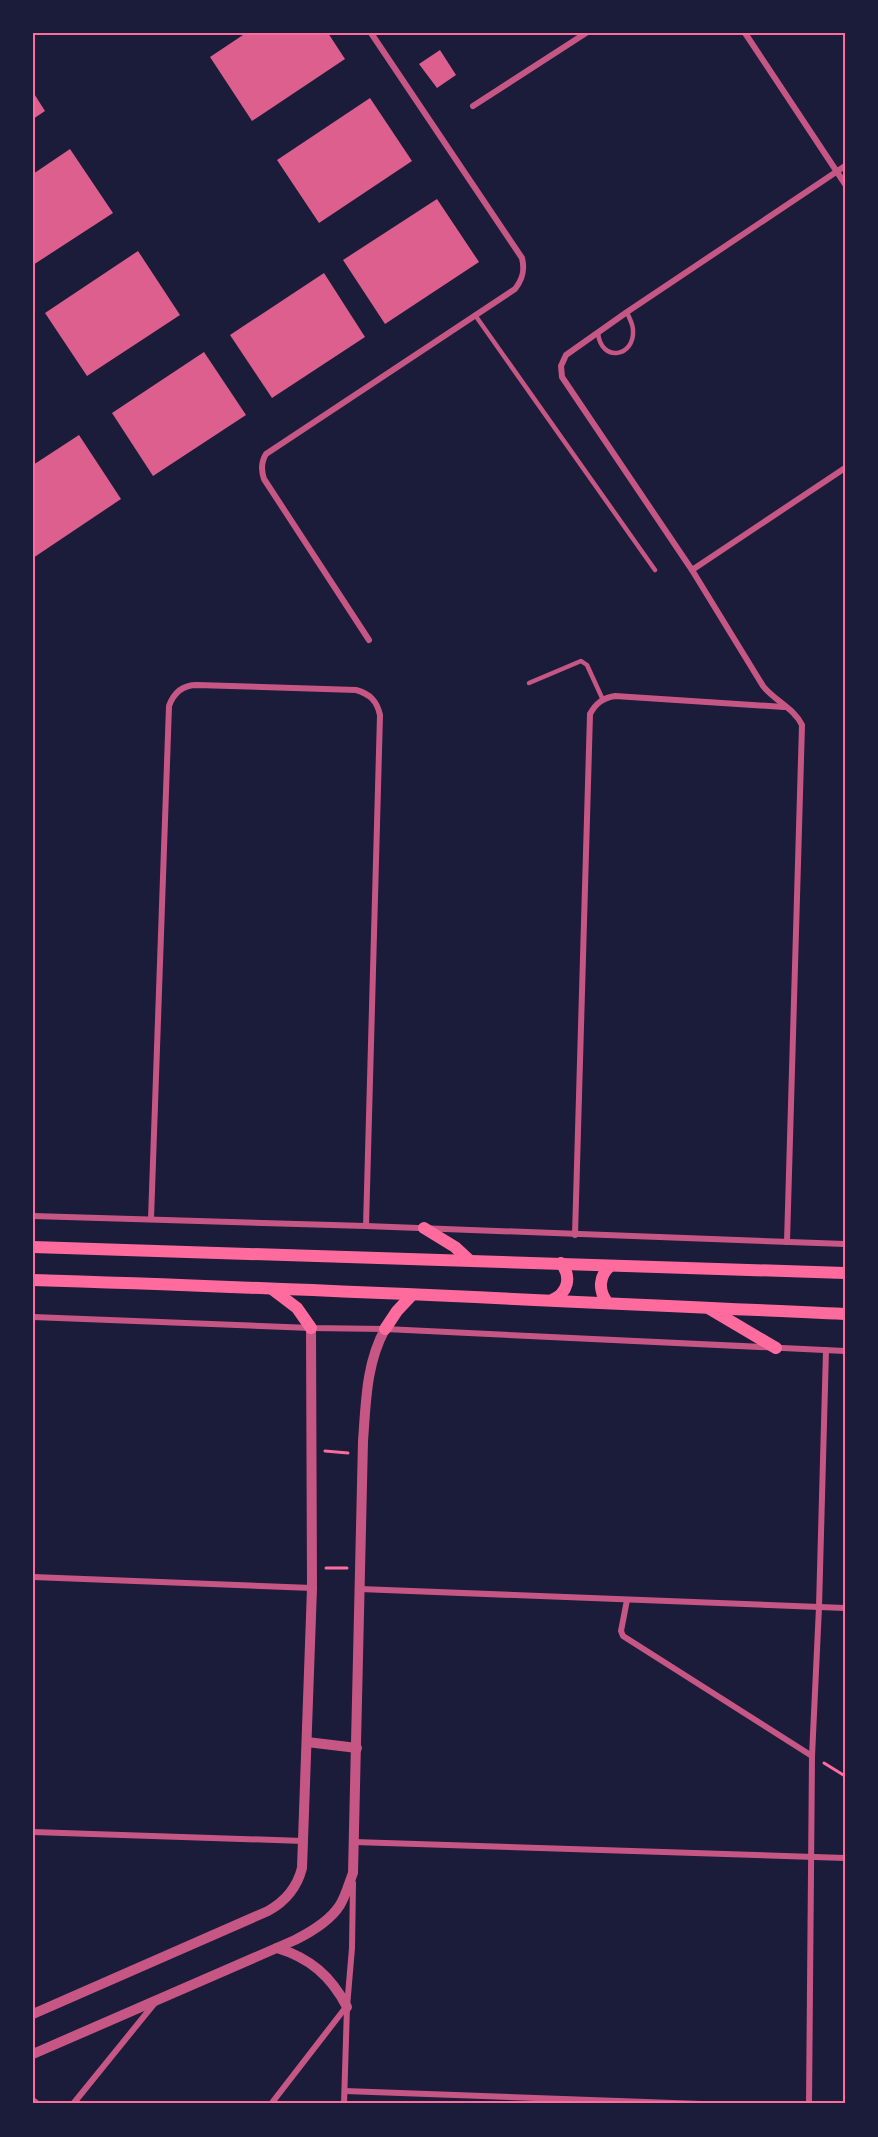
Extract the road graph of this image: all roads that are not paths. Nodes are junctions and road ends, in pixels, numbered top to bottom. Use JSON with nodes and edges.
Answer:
{"nodes":[{"id":1,"x":371,"y":33,"type":"edge"},
{"id":2,"x":586,"y":33,"type":"edge"},
{"id":3,"x":745,"y":33,"type":"edge"},
{"id":4,"x":474,"y":106,"type":"dead end"},
{"id":5,"x":845,"y":166,"type":"edge"},
{"id":6,"x":837,"y":172,"type":"junction"},
{"id":7,"x":845,"y":184,"type":"edge"},
{"id":8,"x":627,"y":312,"type":"junction"},
{"id":9,"x":475,"y":315,"type":"junction"},
{"id":10,"x":598,"y":333,"type":"junction"},
{"id":11,"x":845,"y":468,"type":"edge"},
{"id":12,"x":655,"y":570,"type":"dead end"},
{"id":13,"x":692,"y":570,"type":"junction"},
{"id":14,"x":369,"y":640,"type":"dead end"},
{"id":15,"x":529,"y":683,"type":"dead end"},
{"id":16,"x":603,"y":700,"type":"junction"},
{"id":17,"x":785,"y":707,"type":"junction"},
{"id":18,"x":33,"y":1216,"type":"edge"},
{"id":19,"x":151,"y":1219,"type":"junction"},
{"id":20,"x":366,"y":1226,"type":"junction"},
{"id":21,"x":423,"y":1228,"type":"junction"},
{"id":22,"x":575,"y":1235,"type":"junction"},
{"id":23,"x":787,"y":1242,"type":"junction"},
{"id":24,"x":845,"y":1244,"type":"edge"},
{"id":25,"x":33,"y":1247,"type":"edge"},
{"id":26,"x":469,"y":1260,"type":"junction"},
{"id":27,"x":561,"y":1263,"type":"junction"},
{"id":28,"x":610,"y":1266,"type":"junction"},
{"id":29,"x":845,"y":1273,"type":"edge"},
{"id":30,"x":33,"y":1280,"type":"edge"},
{"id":31,"x":268,"y":1287,"type":"junction"},
{"id":32,"x":412,"y":1296,"type":"junction"},
{"id":33,"x":552,"y":1300,"type":"junction"},
{"id":34,"x":607,"y":1302,"type":"junction"},
{"id":35,"x":709,"y":1308,"type":"junction"},
{"id":36,"x":845,"y":1314,"type":"edge"},
{"id":37,"x":33,"y":1317,"type":"edge"},
{"id":38,"x":311,"y":1328,"type":"junction"},
{"id":39,"x":385,"y":1329,"type":"junction"},
{"id":40,"x":776,"y":1348,"type":"junction"},
{"id":41,"x":826,"y":1350,"type":"junction"},
{"id":42,"x":845,"y":1351,"type":"edge"},
{"id":43,"x":33,"y":1577,"type":"edge"},
{"id":44,"x":312,"y":1588,"type":"junction"},
{"id":45,"x":360,"y":1589,"type":"junction"},
{"id":46,"x":627,"y":1600,"type":"junction"},
{"id":47,"x":819,"y":1607,"type":"junction"},
{"id":48,"x":845,"y":1608,"type":"edge"},
{"id":49,"x":307,"y":1742,"type":"junction"},
{"id":50,"x":357,"y":1748,"type":"junction"},
{"id":51,"x":812,"y":1755,"type":"junction"},
{"id":52,"x":33,"y":1832,"type":"edge"},
{"id":53,"x":303,"y":1841,"type":"junction"},
{"id":54,"x":354,"y":1842,"type":"junction"},
{"id":55,"x":810,"y":1856,"type":"junction"},
{"id":56,"x":845,"y":1858,"type":"edge"},
{"id":57,"x":353,"y":1873,"type":"junction"},
{"id":58,"x":277,"y":1948,"type":"junction"},
{"id":59,"x":159,"y":1998,"type":"junction"},
{"id":60,"x":347,"y":2007,"type":"junction"},
{"id":61,"x":33,"y":2014,"type":"edge"},
{"id":62,"x":33,"y":2054,"type":"edge"},
{"id":63,"x":345,"y":2091,"type":"junction"},
{"id":64,"x":33,"y":2100,"type":"edge"},
{"id":65,"x":38,"y":2104,"type":"edge"},
{"id":66,"x":73,"y":2104,"type":"edge"},
{"id":67,"x":271,"y":2104,"type":"edge"},
{"id":68,"x":344,"y":2104,"type":"edge"},
{"id":69,"x":701,"y":2104,"type":"edge"},
{"id":70,"x":809,"y":2104,"type":"edge"}],
"edges":[{"from":1,"to":9,"type":"street"},
{"from":2,"to":4,"type":"street"},
{"from":3,"to":6,"type":"street"},
{"from":5,"to":6,"type":"street"},
{"from":6,"to":7,"type":"street"},
{"from":6,"to":8,"type":"street"},
{"from":8,"to":10,"type":"street"},
{"from":8,"to":10,"type":"lane"},
{"from":9,"to":12,"type":"lane"},
{"from":9,"to":14,"type":"street"},
{"from":10,"to":13,"type":"street"},
{"from":11,"to":13,"type":"street"},
{"from":13,"to":17,"type":"street"},
{"from":15,"to":16,"type":"lane"},
{"from":16,"to":17,"type":"street"},
{"from":16,"to":22,"type":"street"},
{"from":17,"to":23,"type":"street"},
{"from":18,"to":19,"type":"street"},
{"from":19,"to":20,"type":"street"},
{"from":19,"to":20,"type":"street"},
{"from":20,"to":21,"type":"street"},
{"from":21,"to":22,"type":"street"},
{"from":21,"to":26,"type":"main road"},
{"from":22,"to":23,"type":"street"},
{"from":23,"to":24,"type":"street"},
{"from":25,"to":26,"type":"main road"},
{"from":26,"to":27,"type":"main road"},
{"from":27,"to":28,"type":"main road"},
{"from":27,"to":33,"type":"main road"},
{"from":28,"to":29,"type":"main road"},
{"from":28,"to":34,"type":"main road"},
{"from":30,"to":31,"type":"main road"},
{"from":31,"to":32,"type":"main road"},
{"from":31,"to":38,"type":"main road"},
{"from":32,"to":33,"type":"main road"},
{"from":32,"to":39,"type":"main road"},
{"from":33,"to":34,"type":"main road"},
{"from":34,"to":35,"type":"main road"},
{"from":35,"to":36,"type":"main road"},
{"from":35,"to":40,"type":"main road"},
{"from":37,"to":38,"type":"street"},
{"from":38,"to":39,"type":"street"},
{"from":38,"to":44,"type":"street"},
{"from":39,"to":40,"type":"street"},
{"from":39,"to":45,"type":"street"},
{"from":40,"to":41,"type":"street"},
{"from":41,"to":42,"type":"street"},
{"from":41,"to":47,"type":"street"},
{"from":43,"to":44,"type":"street"},
{"from":44,"to":49,"type":"street"},
{"from":45,"to":46,"type":"street"},
{"from":45,"to":50,"type":"street"},
{"from":46,"to":47,"type":"street"},
{"from":46,"to":51,"type":"street"},
{"from":47,"to":48,"type":"street"},
{"from":47,"to":51,"type":"street"},
{"from":49,"to":50,"type":"street"},
{"from":49,"to":53,"type":"street"},
{"from":50,"to":54,"type":"street"},
{"from":51,"to":55,"type":"street"},
{"from":52,"to":53,"type":"street"},
{"from":53,"to":61,"type":"street"},
{"from":54,"to":55,"type":"street"},
{"from":54,"to":57,"type":"street"},
{"from":55,"to":56,"type":"street"},
{"from":55,"to":70,"type":"street"},
{"from":57,"to":58,"type":"street"},
{"from":57,"to":60,"type":"street"},
{"from":58,"to":59,"type":"street"},
{"from":58,"to":60,"type":"street"},
{"from":59,"to":62,"type":"street"},
{"from":59,"to":66,"type":"street"},
{"from":60,"to":63,"type":"street"},
{"from":60,"to":67,"type":"street"},
{"from":63,"to":68,"type":"street"},
{"from":63,"to":69,"type":"street"},
{"from":64,"to":65,"type":"street"}]}
